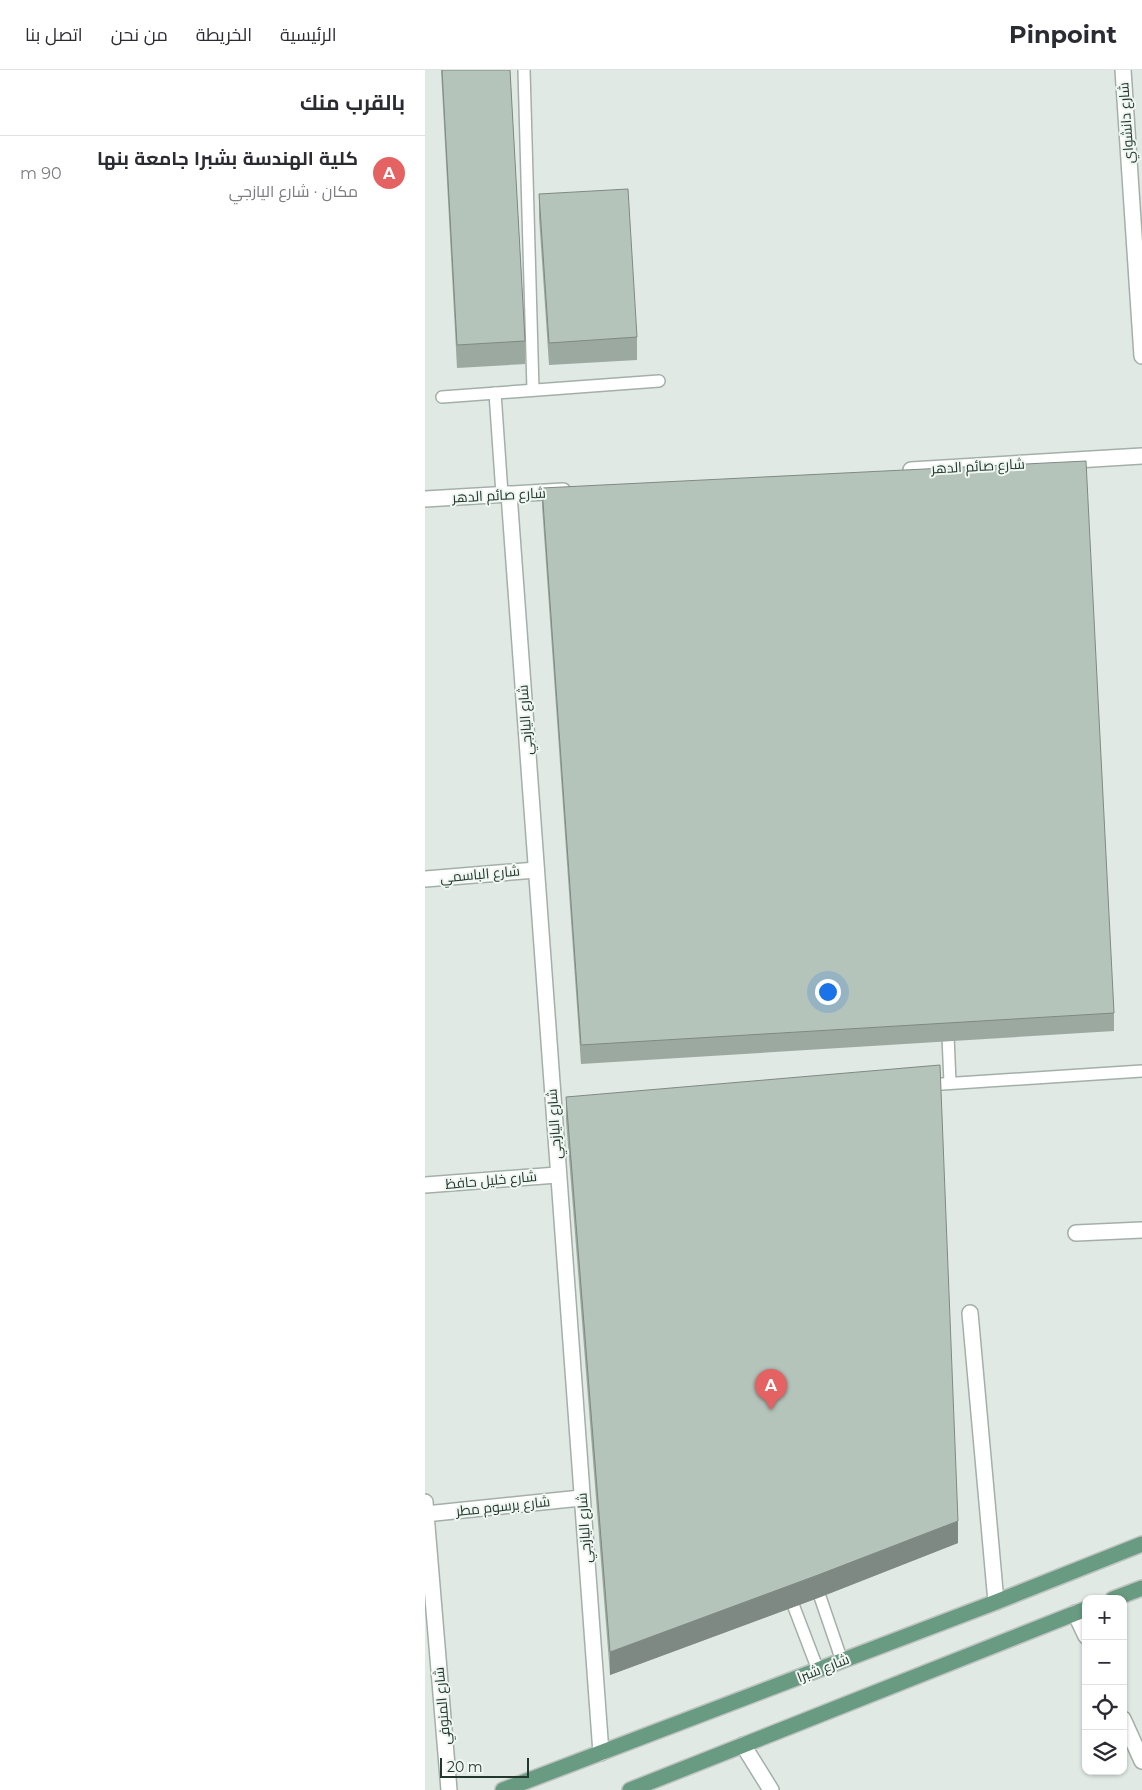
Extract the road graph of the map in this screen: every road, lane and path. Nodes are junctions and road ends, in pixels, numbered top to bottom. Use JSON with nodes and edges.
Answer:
{"nodes":[{"id":1,"x":524,"y":70,"type":"edge"},
{"id":2,"x":1123,"y":70,"type":"edge"},
{"id":3,"x":1142,"y":356,"type":"edge"},
{"id":4,"x":659,"y":380,"type":"dead end"},
{"id":5,"x":533,"y":390,"type":"junction"},
{"id":6,"x":495,"y":393,"type":"junction"},
{"id":7,"x":442,"y":397,"type":"dead end"},
{"id":8,"x":1142,"y":456,"type":"edge"},
{"id":9,"x":895,"y":471,"type":"edge"},
{"id":10,"x":578,"y":490,"type":"edge"},
{"id":11,"x":506,"y":494,"type":"junction"},
{"id":12,"x":425,"y":499,"type":"edge"},
{"id":13,"x":536,"y":870,"type":"junction"},
{"id":14,"x":425,"y":879,"type":"edge"},
{"id":15,"x":933,"y":1022,"type":"edge"},
{"id":16,"x":1142,"y":1071,"type":"edge"},
{"id":17,"x":950,"y":1083,"type":"junction"},
{"id":18,"x":919,"y":1085,"type":"edge"},
{"id":19,"x":569,"y":1107,"type":"edge"},
{"id":20,"x":553,"y":1108,"type":"junction"},
{"id":21,"x":565,"y":1174,"type":"junction"},
{"id":22,"x":425,"y":1185,"type":"edge"},
{"id":23,"x":1142,"y":1230,"type":"edge"},
{"id":24,"x":1076,"y":1233,"type":"dead end"},
{"id":25,"x":970,"y":1314,"type":"dead end"},
{"id":26,"x":581,"y":1498,"type":"junction"},
{"id":27,"x":425,"y":1510,"type":"edge"},
{"id":28,"x":1142,"y":1544,"type":"edge"},
{"id":29,"x":811,"y":1570,"type":"edge"},
{"id":30,"x":784,"y":1580,"type":"edge"},
{"id":31,"x":1142,"y":1588,"type":"edge"},
{"id":32,"x":1124,"y":1595,"type":"edge"},
{"id":33,"x":996,"y":1602,"type":"junction"},
{"id":34,"x":1081,"y":1611,"type":"edge"},
{"id":35,"x":842,"y":1661,"type":"junction"},
{"id":36,"x":817,"y":1670,"type":"junction"},
{"id":37,"x":1127,"y":1728,"type":"edge"},
{"id":38,"x":743,"y":1745,"type":"junction"},
{"id":39,"x":601,"y":1754,"type":"junction"},
{"id":40,"x":1142,"y":1761,"type":"edge"},
{"id":41,"x":659,"y":1785,"type":"edge"},
{"id":42,"x":449,"y":1790,"type":"edge"},
{"id":43,"x":503,"y":1790,"type":"edge"},
{"id":44,"x":630,"y":1790,"type":"edge"},
{"id":45,"x":771,"y":1790,"type":"edge"}],
"edges":[{"from":1,"to":5,"type":"lane"},
{"from":2,"to":3,"type":"street","name":"شارع دانشواي"},
{"from":4,"to":5,"type":"lane"},
{"from":5,"to":6,"type":"lane"},
{"from":6,"to":7,"type":"lane"},
{"from":6,"to":11,"type":"lane"},
{"from":8,"to":9,"type":"street","name":"شارع صائم الدهر"},
{"from":10,"to":11,"type":"street","name":"شارع صائم الدهر"},
{"from":11,"to":12,"type":"street","name":"شارع صائم الدهر"},
{"from":11,"to":13,"type":"street","name":"شارع اليازجي"},
{"from":13,"to":14,"type":"street","name":"شارع الباسمي"},
{"from":13,"to":20,"type":"street","name":"شارع اليازجي"},
{"from":15,"to":17,"type":"lane"},
{"from":16,"to":17,"type":"lane"},
{"from":17,"to":18,"type":"lane"},
{"from":19,"to":20,"type":"lane"},
{"from":20,"to":21,"type":"street","name":"شارع اليازجي"},
{"from":21,"to":22,"type":"street","name":"شارع خليل حافظ"},
{"from":21,"to":26,"type":"street","name":"شارع اليازجي"},
{"from":23,"to":24,"type":"street"},
{"from":25,"to":33,"type":"street"},
{"from":26,"to":27,"type":"street","name":"شارع برسوم مطر"},
{"from":26,"to":39,"type":"street","name":"شارع اليازجي"},
{"from":27,"to":42,"type":"street","name":"شارع المنوفي"},
{"from":28,"to":33,"type":"main road","name":"شارع شبرا"},
{"from":29,"to":35,"type":"lane"},
{"from":30,"to":36,"type":"lane"},
{"from":31,"to":32,"type":"main road"},
{"from":33,"to":35,"type":"main road","name":"شارع شبرا"},
{"from":34,"to":38,"type":"main road"},
{"from":35,"to":36,"type":"main road","name":"شارع شبرا"},
{"from":36,"to":39,"type":"main road","name":"شارع شبرا"},
{"from":37,"to":40,"type":"street"},
{"from":38,"to":41,"type":"main road"},
{"from":38,"to":45,"type":"street"},
{"from":39,"to":43,"type":"main road","name":"شارع شبرا"},
{"from":41,"to":44,"type":"main road"}]}
